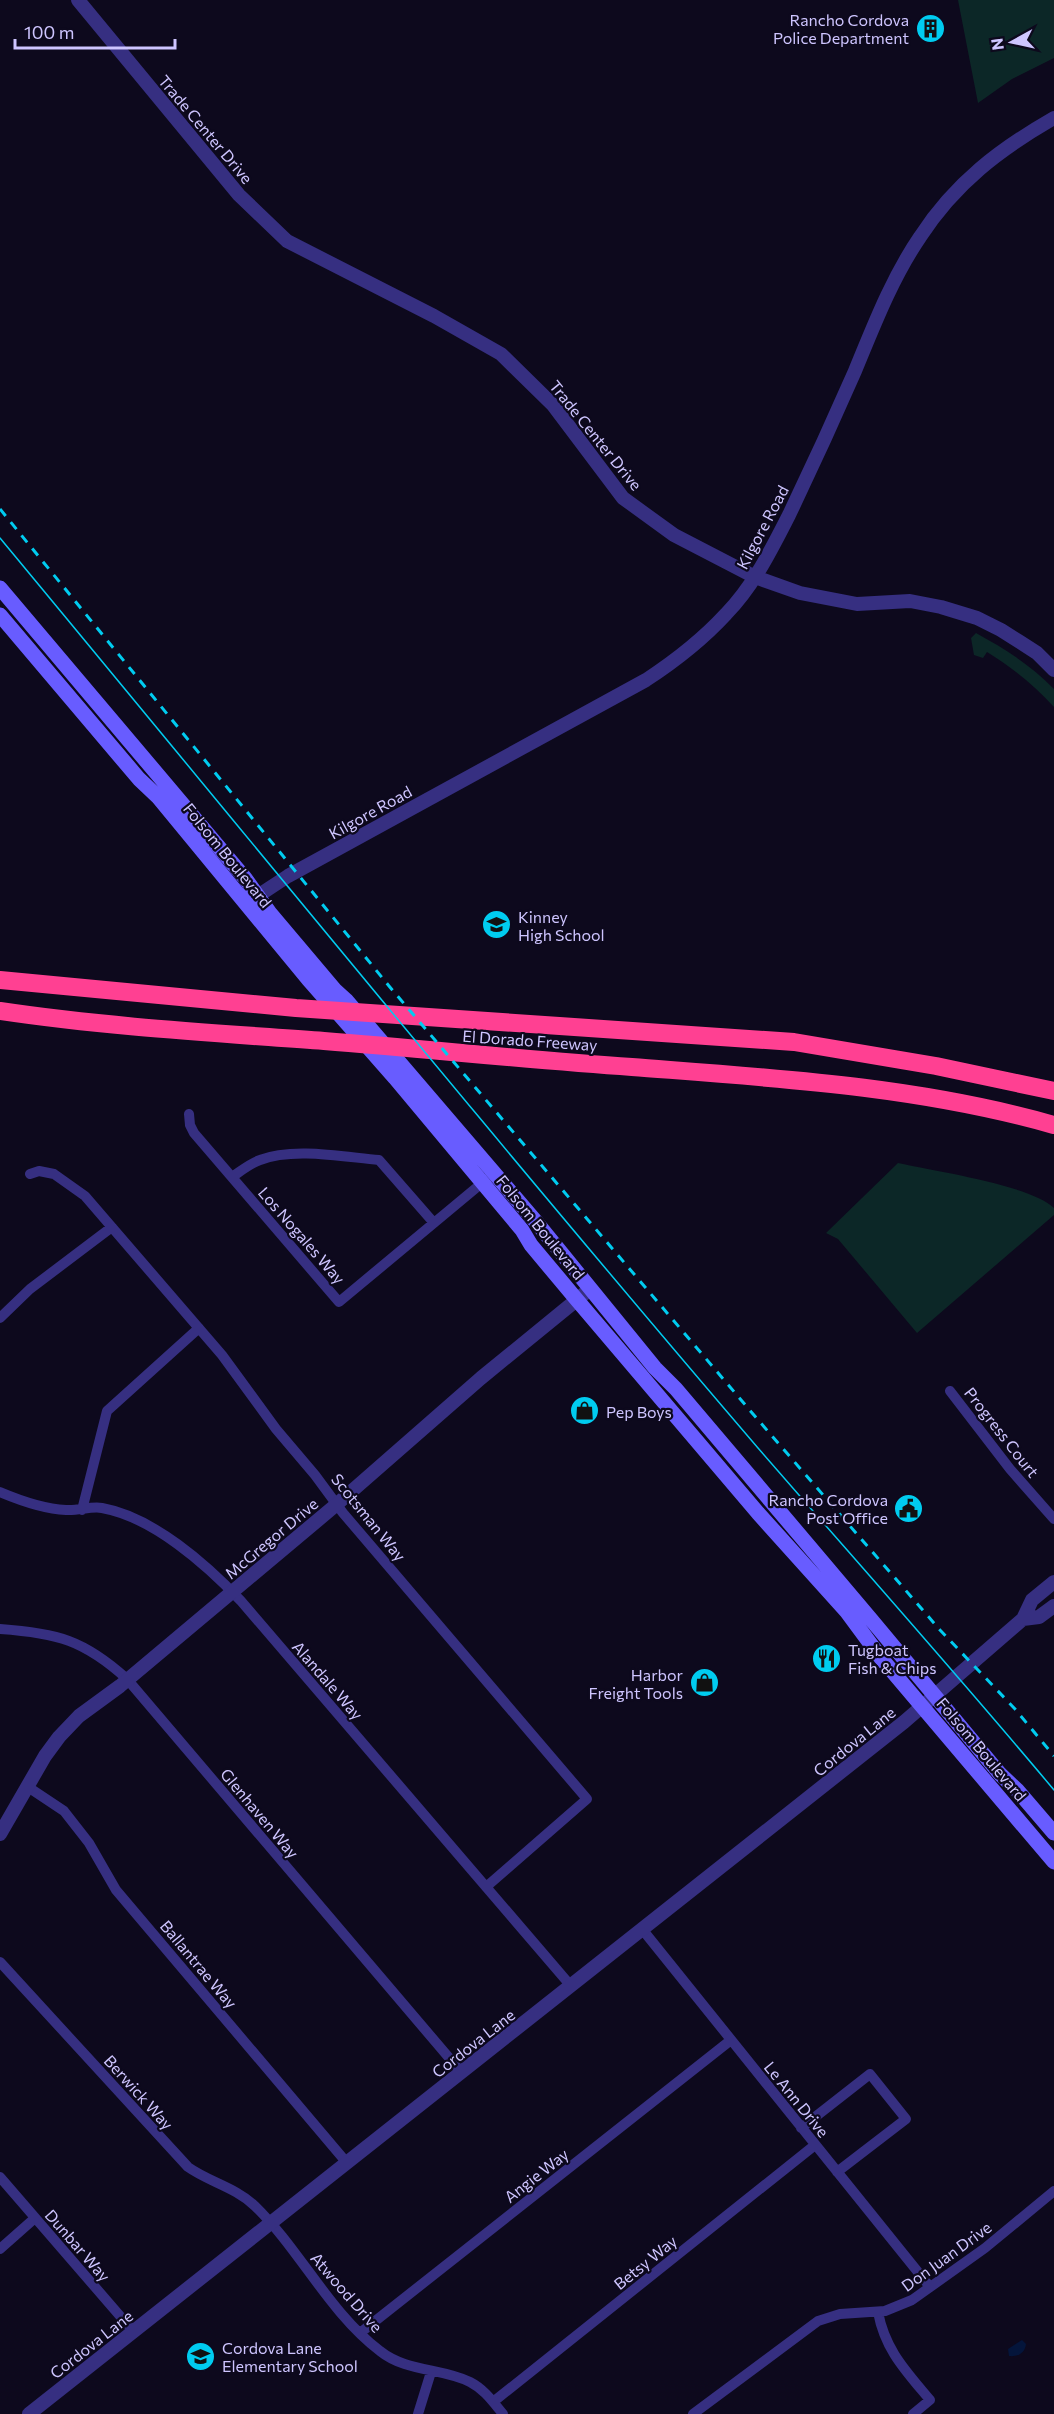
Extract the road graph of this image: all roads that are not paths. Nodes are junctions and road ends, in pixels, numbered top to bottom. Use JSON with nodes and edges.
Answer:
{"nodes":[{"id":1,"x":78,"y":0,"type":"edge"},
{"id":2,"x":1054,"y":118,"type":"edge"},
{"id":3,"x":755,"y":577,"type":"junction"},
{"id":4,"x":0,"y":588,"type":"edge"},
{"id":5,"x":0,"y":615,"type":"edge"},
{"id":6,"x":32,"y":646,"type":"junction"},
{"id":7,"x":69,"y":670,"type":"junction"},
{"id":8,"x":1054,"y":670,"type":"edge"},
{"id":9,"x":252,"y":900,"type":"junction"},
{"id":10,"x":0,"y":980,"type":"edge"},
{"id":11,"x":0,"y":1011,"type":"edge"},
{"id":12,"x":1054,"y":1091,"type":"edge"},
{"id":13,"x":189,"y":1114,"type":"dead end"},
{"id":14,"x":1054,"y":1125,"type":"edge"},
{"id":15,"x":30,"y":1174,"type":"dead end"},
{"id":16,"x":232,"y":1177,"type":"junction"},
{"id":17,"x":487,"y":1178,"type":"junction"},
{"id":18,"x":434,"y":1222,"type":"junction"},
{"id":19,"x":112,"y":1227,"type":"junction"},
{"id":20,"x":590,"y":1289,"type":"junction"},
{"id":21,"x":577,"y":1300,"type":"junction"},
{"id":22,"x":0,"y":1318,"type":"edge"},
{"id":23,"x":198,"y":1328,"type":"junction"},
{"id":24,"x":950,"y":1391,"type":"dead end"},
{"id":25,"x":0,"y":1492,"type":"edge"},
{"id":26,"x":337,"y":1504,"type":"junction"},
{"id":27,"x":82,"y":1510,"type":"junction"},
{"id":28,"x":758,"y":1513,"type":"junction"},
{"id":29,"x":1054,"y":1519,"type":"edge"},
{"id":30,"x":810,"y":1548,"type":"junction"},
{"id":31,"x":1054,"y":1582,"type":"edge"},
{"id":32,"x":232,"y":1592,"type":"junction"},
{"id":33,"x":1054,"y":1594,"type":"edge"},
{"id":34,"x":1054,"y":1606,"type":"edge"},
{"id":35,"x":1039,"y":1617,"type":"junction"},
{"id":36,"x":1023,"y":1619,"type":"junction"},
{"id":37,"x":0,"y":1629,"type":"edge"},
{"id":38,"x":127,"y":1679,"type":"junction"},
{"id":39,"x":934,"y":1695,"type":"junction"},
{"id":40,"x":922,"y":1706,"type":"junction"},
{"id":41,"x":28,"y":1787,"type":"junction"},
{"id":42,"x":1054,"y":1833,"type":"edge"},
{"id":43,"x":0,"y":1834,"type":"edge"},
{"id":44,"x":1054,"y":1862,"type":"edge"},
{"id":45,"x":486,"y":1887,"type":"junction"},
{"id":46,"x":642,"y":1929,"type":"junction"},
{"id":47,"x":0,"y":1962,"type":"edge"},
{"id":48,"x":571,"y":1986,"type":"junction"},
{"id":49,"x":731,"y":2040,"type":"junction"},
{"id":50,"x":462,"y":2073,"type":"junction"},
{"id":51,"x":801,"y":2128,"type":"junction"},
{"id":52,"x":815,"y":2145,"type":"junction"},
{"id":53,"x":347,"y":2163,"type":"junction"},
{"id":54,"x":837,"y":2172,"type":"junction"},
{"id":55,"x":0,"y":2177,"type":"edge"},
{"id":56,"x":1053,"y":2195,"type":"edge"},
{"id":57,"x":35,"y":2218,"type":"junction"},
{"id":58,"x":270,"y":2224,"type":"junction"},
{"id":59,"x":0,"y":2249,"type":"edge"},
{"id":60,"x":930,"y":2287,"type":"junction"},
{"id":61,"x":878,"y":2312,"type":"junction"},
{"id":62,"x":133,"y":2331,"type":"junction"},
{"id":63,"x":360,"y":2333,"type":"junction"},
{"id":64,"x":431,"y":2372,"type":"junction"},
{"id":65,"x":493,"y":2402,"type":"junction"},
{"id":66,"x":707,"y":2410,"type":"edge"},
{"id":67,"x":29,"y":2414,"type":"edge"},
{"id":68,"x":418,"y":2414,"type":"edge"},
{"id":69,"x":503,"y":2414,"type":"edge"},
{"id":70,"x":693,"y":2414,"type":"edge"},
{"id":71,"x":913,"y":2414,"type":"edge"}],
"edges":[{"from":1,"to":3,"type":"street","name":"Trade Center Drive"},
{"from":2,"to":3,"type":"street","name":"Kilgore Road"},
{"from":3,"to":8,"type":"street","name":"Trade Center Drive"},
{"from":3,"to":9,"type":"street","name":"Kilgore Road"},
{"from":4,"to":7,"type":"main road","name":"Folsom Boulevard"},
{"from":5,"to":6,"type":"main road"},
{"from":6,"to":7,"type":"main road"},
{"from":6,"to":9,"type":"main road","name":"Folsom Boulevard"},
{"from":7,"to":9,"type":"main road","name":"Folsom Boulevard"},
{"from":9,"to":17,"type":"main road","name":"Folsom Boulevard"},
{"from":10,"to":12,"type":"highway","name":"El Dorado Freeway"},
{"from":11,"to":14,"type":"highway","name":"El Dorado Freeway"},
{"from":13,"to":16,"type":"street","name":"Los Nogales Way"},
{"from":15,"to":19,"type":"street","name":"Scotsman Way"},
{"from":16,"to":18,"type":"street"},
{"from":16,"to":18,"type":"street","name":"Los Nogales Way"},
{"from":17,"to":18,"type":"street","name":"Los Nogales Way"},
{"from":17,"to":20,"type":"main road","name":"Folsom Boulevard"},
{"from":17,"to":21,"type":"main road","name":"Folsom Boulevard"},
{"from":19,"to":22,"type":"street"},
{"from":19,"to":23,"type":"street","name":"Scotsman Way"},
{"from":20,"to":21,"type":"street","name":"McGregor Drive"},
{"from":20,"to":30,"type":"main road","name":"Folsom Boulevard"},
{"from":21,"to":26,"type":"street","name":"McGregor Drive"},
{"from":21,"to":28,"type":"main road","name":"Folsom Boulevard"},
{"from":23,"to":26,"type":"street","name":"Scotsman Way"},
{"from":23,"to":27,"type":"street"},
{"from":24,"to":29,"type":"street","name":"Progress Court"},
{"from":25,"to":27,"type":"street","name":"Alandale Way"},
{"from":26,"to":32,"type":"street","name":"McGregor Drive"},
{"from":26,"to":45,"type":"street","name":"Scotsman Way"},
{"from":27,"to":32,"type":"street","name":"Alandale Way"},
{"from":28,"to":30,"type":"main road"},
{"from":28,"to":40,"type":"main road","name":"Folsom Boulevard"},
{"from":30,"to":39,"type":"main road","name":"Folsom Boulevard"},
{"from":31,"to":36,"type":"street","name":"Cordova Lane"},
{"from":32,"to":38,"type":"street","name":"McGregor Drive"},
{"from":32,"to":45,"type":"street","name":"Alandale Way"},
{"from":33,"to":35,"type":"street"},
{"from":34,"to":35,"type":"street"},
{"from":35,"to":36,"type":"street"},
{"from":36,"to":39,"type":"street","name":"Cordova Lane"},
{"from":37,"to":38,"type":"street","name":"Glenhaven Way"},
{"from":38,"to":41,"type":"street","name":"McGregor Drive"},
{"from":38,"to":50,"type":"street","name":"Glenhaven Way"},
{"from":39,"to":40,"type":"street","name":"Cordova Lane"},
{"from":39,"to":42,"type":"main road","name":"Folsom Boulevard"},
{"from":40,"to":44,"type":"main road","name":"Folsom Boulevard"},
{"from":40,"to":46,"type":"street","name":"Cordova Lane"},
{"from":41,"to":43,"type":"street","name":"McGregor Drive"},
{"from":41,"to":53,"type":"street","name":"Ballantrae Way"},
{"from":45,"to":48,"type":"street","name":"Alandale Way"},
{"from":46,"to":48,"type":"street","name":"Cordova Lane"},
{"from":46,"to":49,"type":"street","name":"Le Ann Drive"},
{"from":47,"to":58,"type":"street","name":"Berwick Way"},
{"from":48,"to":50,"type":"street","name":"Cordova Lane"},
{"from":49,"to":51,"type":"street","name":"Le Ann Drive"},
{"from":49,"to":63,"type":"street","name":"Angie Way"},
{"from":50,"to":53,"type":"street","name":"Cordova Lane"},
{"from":51,"to":52,"type":"street","name":"Le Ann Drive"},
{"from":51,"to":54,"type":"street"},
{"from":52,"to":54,"type":"street","name":"Le Ann Drive"},
{"from":52,"to":65,"type":"street","name":"Betsy Way"},
{"from":53,"to":58,"type":"street","name":"Cordova Lane"},
{"from":54,"to":60,"type":"street","name":"Le Ann Drive"},
{"from":55,"to":57,"type":"street","name":"Dunbar Way"},
{"from":56,"to":60,"type":"street","name":"Don Juan Drive"},
{"from":57,"to":59,"type":"street"},
{"from":57,"to":62,"type":"street","name":"Dunbar Way"},
{"from":58,"to":62,"type":"street","name":"Cordova Lane"},
{"from":58,"to":63,"type":"street","name":"Atwood Drive"},
{"from":60,"to":61,"type":"street","name":"Don Juan Drive"},
{"from":61,"to":66,"type":"street","name":"Don Juan Drive"},
{"from":61,"to":71,"type":"street"},
{"from":62,"to":67,"type":"street","name":"Cordova Lane"},
{"from":63,"to":64,"type":"street","name":"Atwood Drive"},
{"from":64,"to":65,"type":"street","name":"Atwood Drive"},
{"from":64,"to":68,"type":"street"},
{"from":65,"to":69,"type":"street","name":"Atwood Drive"},
{"from":66,"to":70,"type":"street","name":"Don Juan Drive"}]}
